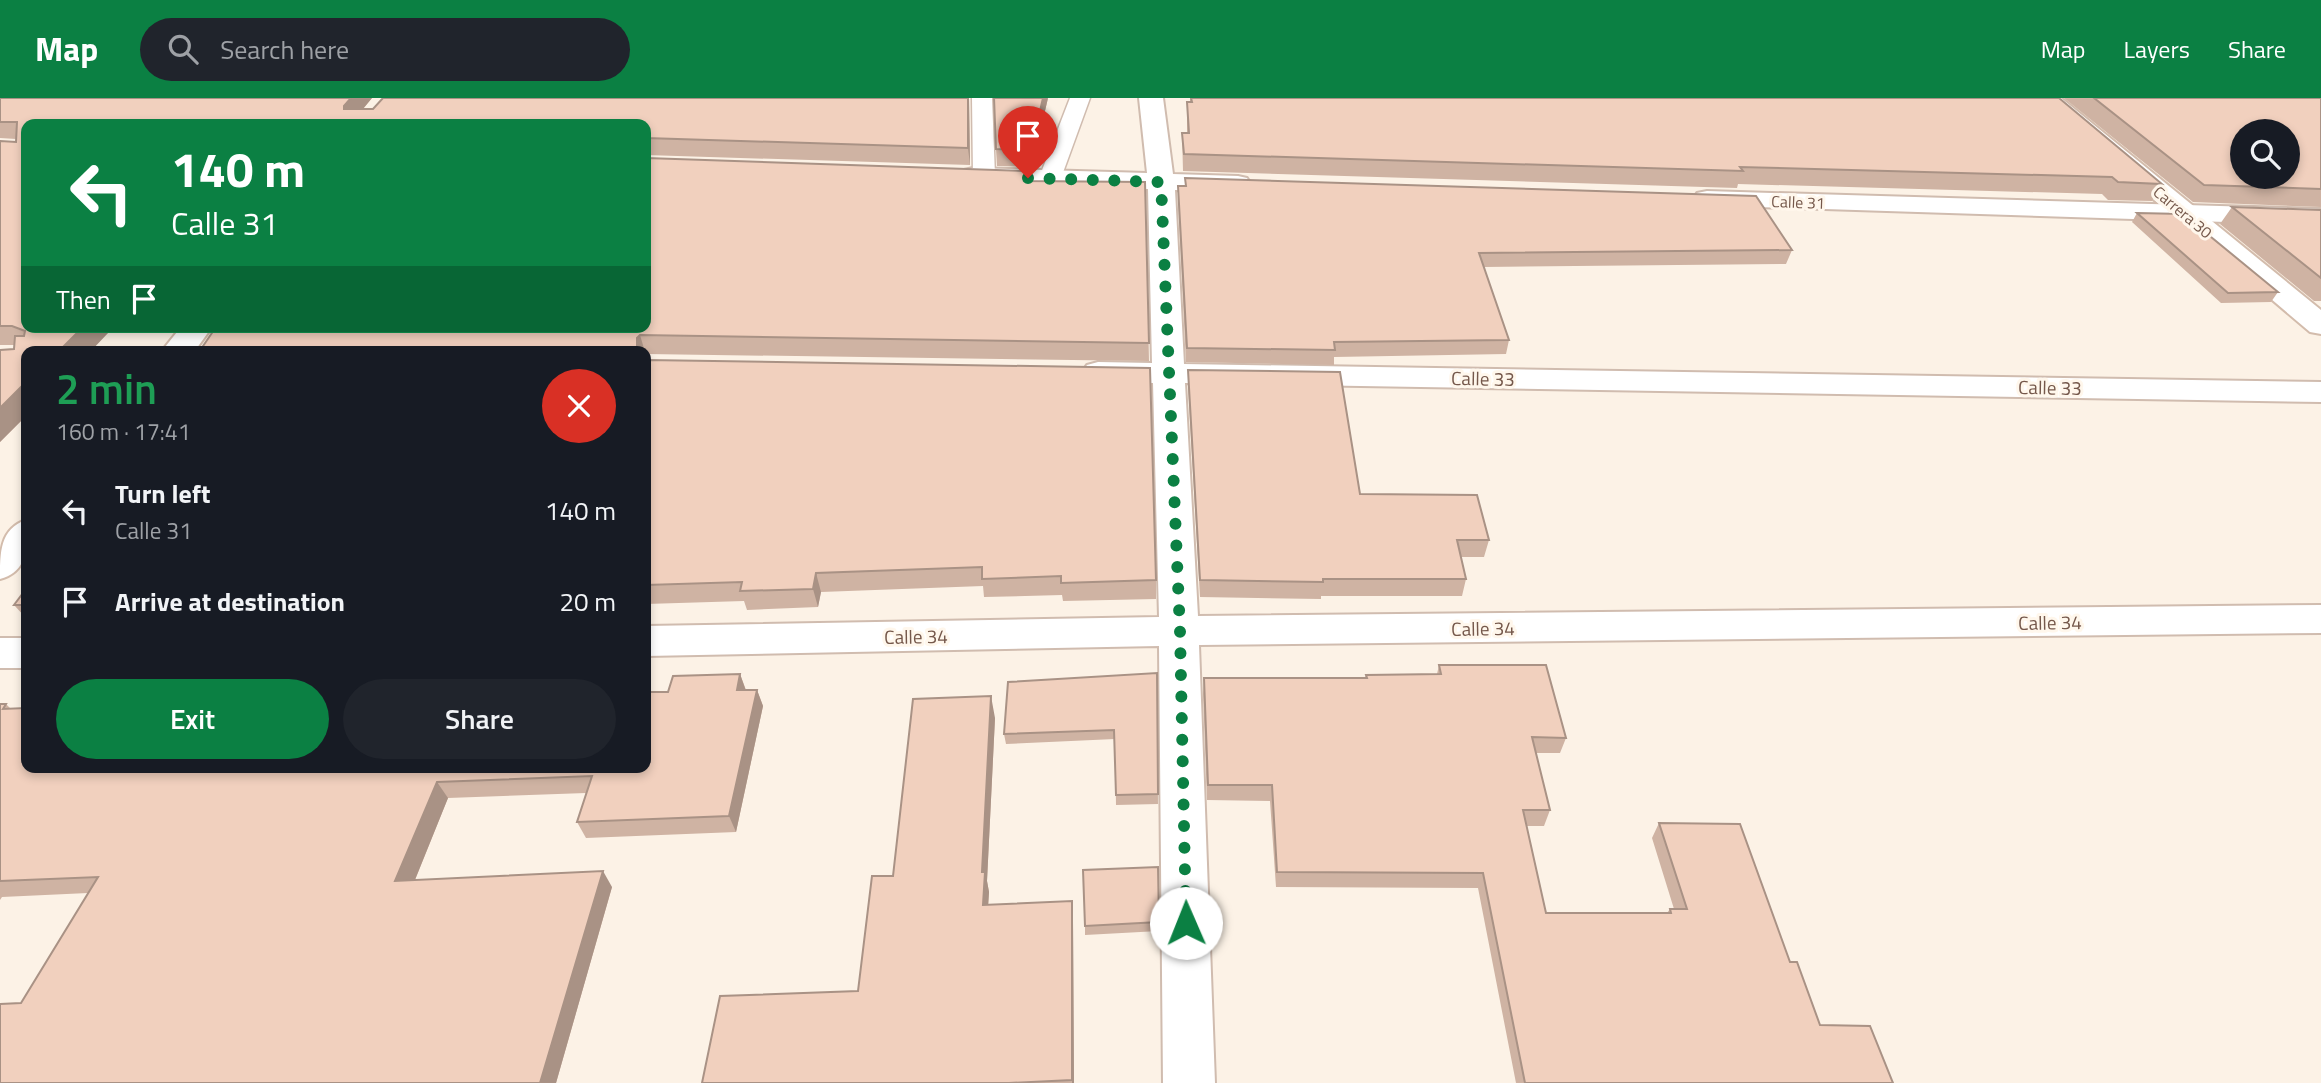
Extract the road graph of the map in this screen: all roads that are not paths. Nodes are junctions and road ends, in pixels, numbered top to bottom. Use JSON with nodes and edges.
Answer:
{"nodes":[{"id":1,"x":982,"y":98,"type":"edge"},
{"id":2,"x":1080,"y":98,"type":"edge"},
{"id":3,"x":1151,"y":98,"type":"edge"},
{"id":4,"x":2046,"y":98,"type":"edge"},
{"id":5,"x":1040,"y":131,"type":"edge"},
{"id":6,"x":1068,"y":132,"type":"junction"},
{"id":7,"x":944,"y":175,"type":"edge"},
{"id":8,"x":984,"y":176,"type":"junction"},
{"id":9,"x":1050,"y":178,"type":"junction"},
{"id":10,"x":1161,"y":182,"type":"junction"},
{"id":11,"x":1258,"y":185,"type":"edge"},
{"id":12,"x":1687,"y":198,"type":"edge"},
{"id":13,"x":2186,"y":214,"type":"junction"},
{"id":14,"x":2321,"y":217,"type":"edge"},
{"id":15,"x":2321,"y":325,"type":"edge"},
{"id":16,"x":1073,"y":372,"type":"edge"},
{"id":17,"x":1169,"y":373,"type":"junction"},
{"id":18,"x":2321,"y":391,"type":"edge"},
{"id":19,"x":21,"y":539,"type":"edge"},
{"id":20,"x":0,"y":566,"type":"edge"},
{"id":21,"x":2321,"y":619,"type":"edge"},
{"id":22,"x":1180,"y":631,"type":"junction"},
{"id":23,"x":651,"y":641,"type":"edge"},
{"id":24,"x":0,"y":653,"type":"edge"},
{"id":25,"x":21,"y":653,"type":"edge"},
{"id":26,"x":1189,"y":1083,"type":"edge"}],
"edges":[{"from":1,"to":8,"type":"lane"},
{"from":2,"to":6,"type":"lane"},
{"from":3,"to":10,"type":"street"},
{"from":4,"to":13,"type":"street","name":"Carrera 30"},
{"from":5,"to":6,"type":"lane"},
{"from":6,"to":9,"type":"lane"},
{"from":7,"to":8,"type":"street"},
{"from":8,"to":9,"type":"street"},
{"from":9,"to":10,"type":"street"},
{"from":10,"to":11,"type":"street"},
{"from":10,"to":17,"type":"street"},
{"from":12,"to":13,"type":"street","name":"Calle 31"},
{"from":13,"to":14,"type":"street","name":"Calle 31"},
{"from":13,"to":15,"type":"street","name":"Carrera 30"},
{"from":16,"to":17,"type":"street","name":"Calle 33"},
{"from":17,"to":18,"type":"street","name":"Calle 33"},
{"from":17,"to":22,"type":"street"},
{"from":19,"to":20,"type":"street"},
{"from":21,"to":22,"type":"street","name":"Calle 34"},
{"from":22,"to":23,"type":"street","name":"Calle 34"},
{"from":22,"to":26,"type":"street"},
{"from":24,"to":25,"type":"street"}]}
